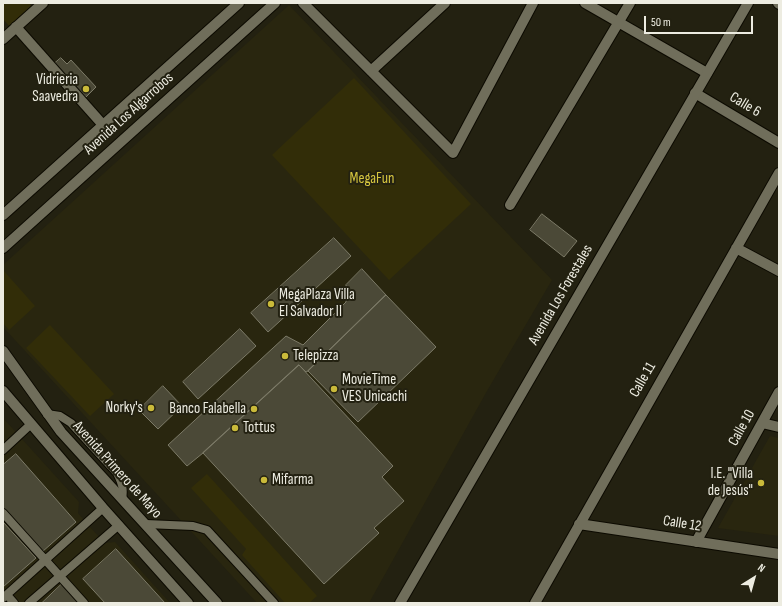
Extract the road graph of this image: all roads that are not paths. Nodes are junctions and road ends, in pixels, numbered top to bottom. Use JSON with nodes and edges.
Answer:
{"nodes":[{"id":1,"x":239,"y":3,"type":"edge"},
{"id":2,"x":275,"y":3,"type":"edge"},
{"id":3,"x":303,"y":3,"type":"edge"},
{"id":4,"x":445,"y":3,"type":"edge"},
{"id":5,"x":533,"y":3,"type":"edge"},
{"id":6,"x":585,"y":3,"type":"edge"},
{"id":7,"x":630,"y":3,"type":"edge"},
{"id":8,"x":748,"y":3,"type":"edge"},
{"id":9,"x":38,"y":5,"type":"edge"},
{"id":10,"x":620,"y":22,"type":"junction"},
{"id":11,"x":8,"y":31,"type":"edge"},
{"id":12,"x":371,"y":71,"type":"junction"},
{"id":13,"x":707,"y":73,"type":"junction"},
{"id":14,"x":695,"y":93,"type":"junction"},
{"id":15,"x":103,"y":125,"type":"junction"},
{"id":16,"x":779,"y":143,"type":"edge"},
{"id":17,"x":779,"y":173,"type":"edge"},
{"id":18,"x":510,"y":205,"type":"dead end"},
{"id":19,"x":3,"y":214,"type":"edge"},
{"id":20,"x":3,"y":248,"type":"edge"},
{"id":21,"x":736,"y":248,"type":"junction"},
{"id":22,"x":779,"y":271,"type":"edge"},
{"id":23,"x":3,"y":352,"type":"edge"},
{"id":24,"x":3,"y":391,"type":"edge"},
{"id":25,"x":779,"y":392,"type":"edge"},
{"id":26,"x":47,"y":414,"type":"junction"},
{"id":27,"x":762,"y":423,"type":"junction"},
{"id":28,"x":31,"y":424,"type":"junction"},
{"id":29,"x":779,"y":427,"type":"edge"},
{"id":30,"x":3,"y":450,"type":"edge"},
{"id":31,"x":122,"y":499,"type":"junction"},
{"id":32,"x":103,"y":508,"type":"junction"},
{"id":33,"x":3,"y":513,"type":"edge"},
{"id":34,"x":146,"y":524,"type":"junction"},
{"id":35,"x":580,"y":524,"type":"junction"},
{"id":36,"x":118,"y":525,"type":"junction"},
{"id":37,"x":696,"y":542,"type":"junction"},
{"id":38,"x":779,"y":554,"type":"edge"},
{"id":39,"x":46,"y":560,"type":"junction"},
{"id":40,"x":60,"y":576,"type":"junction"},
{"id":41,"x":5,"y":596,"type":"edge"},
{"id":42,"x":14,"y":603,"type":"edge"},
{"id":43,"x":29,"y":603,"type":"edge"},
{"id":44,"x":84,"y":603,"type":"edge"},
{"id":45,"x":188,"y":603,"type":"edge"},
{"id":46,"x":217,"y":603,"type":"edge"},
{"id":47,"x":274,"y":603,"type":"edge"},
{"id":48,"x":400,"y":603,"type":"edge"},
{"id":49,"x":535,"y":603,"type":"edge"}],
"edges":[{"from":1,"to":15,"type":"street","name":"Avenida Los Algarrobos"},
{"from":2,"to":20,"type":"street","name":"Avenida Los Algarrobos"},
{"from":3,"to":12,"type":"street"},
{"from":4,"to":12,"type":"street"},
{"from":5,"to":12,"type":"street"},
{"from":6,"to":10,"type":"street"},
{"from":7,"to":10,"type":"street"},
{"from":8,"to":13,"type":"street","name":"Avenida Los Forestales"},
{"from":9,"to":11,"type":"street"},
{"from":10,"to":13,"type":"street"},
{"from":10,"to":18,"type":"street"},
{"from":11,"to":15,"type":"street"},
{"from":13,"to":14,"type":"street","name":"Avenida Los Forestales"},
{"from":14,"to":16,"type":"street","name":"Calle 6"},
{"from":14,"to":48,"type":"street","name":"Avenida Los Forestales"},
{"from":15,"to":19,"type":"street","name":"Avenida Los Algarrobos"},
{"from":17,"to":21,"type":"street","name":"Calle 11"},
{"from":21,"to":22,"type":"street"},
{"from":21,"to":35,"type":"street","name":"Calle 11"},
{"from":23,"to":26,"type":"street","name":"Avenida Primero de Mayo"},
{"from":24,"to":28,"type":"street"},
{"from":25,"to":27,"type":"street","name":"Calle 10"},
{"from":26,"to":31,"type":"street","name":"Avenida Primero de Mayo"},
{"from":26,"to":31,"type":"lane"},
{"from":27,"to":29,"type":"street"},
{"from":27,"to":37,"type":"street","name":"Calle 10"},
{"from":28,"to":30,"type":"lane"},
{"from":28,"to":32,"type":"street"},
{"from":31,"to":34,"type":"street","name":"Avenida Primero de Mayo"},
{"from":32,"to":36,"type":"street"},
{"from":32,"to":39,"type":"lane"},
{"from":33,"to":39,"type":"lane"},
{"from":34,"to":46,"type":"street","name":"Avenida Primero de Mayo"},
{"from":34,"to":47,"type":"lane"},
{"from":35,"to":37,"type":"street","name":"Calle 12"},
{"from":35,"to":49,"type":"street","name":"Calle 11"},
{"from":36,"to":40,"type":"lane"},
{"from":36,"to":45,"type":"street"},
{"from":37,"to":38,"type":"street","name":"Calle 12"},
{"from":39,"to":40,"type":"lane"},
{"from":39,"to":41,"type":"lane"},
{"from":40,"to":43,"type":"lane"},
{"from":40,"to":44,"type":"lane"},
{"from":41,"to":42,"type":"lane"}]}
